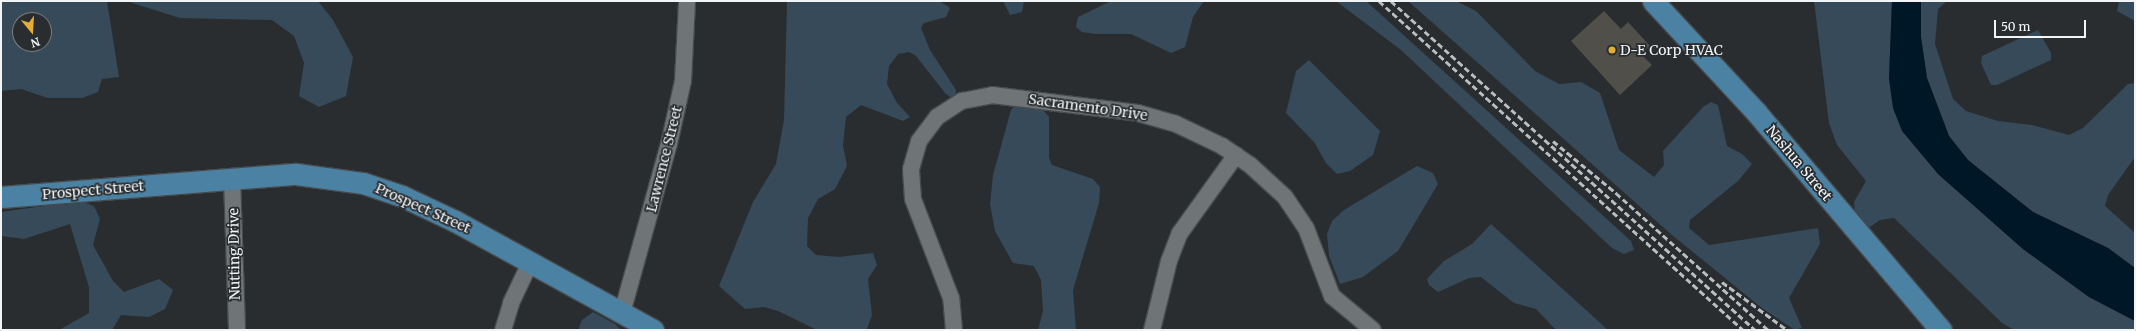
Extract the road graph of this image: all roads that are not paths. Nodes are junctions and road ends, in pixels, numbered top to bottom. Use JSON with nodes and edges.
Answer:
{"nodes":[{"id":1,"x":687,"y":1,"type":"edge"},
{"id":2,"x":1653,"y":1,"type":"edge"},
{"id":3,"x":1236,"y":156,"type":"junction"},
{"id":4,"x":232,"y":178,"type":"junction"},
{"id":5,"x":1,"y":197,"type":"edge"},
{"id":6,"x":530,"y":262,"type":"junction"},
{"id":7,"x":622,"y":313,"type":"junction"},
{"id":8,"x":649,"y":329,"type":"edge"},
{"id":9,"x":237,"y":330,"type":"edge"},
{"id":10,"x":503,"y":330,"type":"edge"},
{"id":11,"x":954,"y":330,"type":"edge"},
{"id":12,"x":1152,"y":330,"type":"edge"},
{"id":13,"x":1373,"y":330,"type":"edge"},
{"id":14,"x":1941,"y":330,"type":"edge"}],
"edges":[{"from":1,"to":7,"type":"street","name":"Lawrence Street"},
{"from":2,"to":14,"type":"main road","name":"Nashua Street"},
{"from":3,"to":11,"type":"street","name":"Sacramento Drive"},
{"from":3,"to":12,"type":"street"},
{"from":3,"to":13,"type":"street","name":"Sacramento Drive"},
{"from":4,"to":5,"type":"main road","name":"Prospect Street"},
{"from":4,"to":6,"type":"main road","name":"Prospect Street"},
{"from":4,"to":9,"type":"street","name":"Nutting Drive"},
{"from":6,"to":7,"type":"main road","name":"Prospect Street"},
{"from":6,"to":10,"type":"street"},
{"from":7,"to":8,"type":"main road","name":"Prospect Street"}]}
